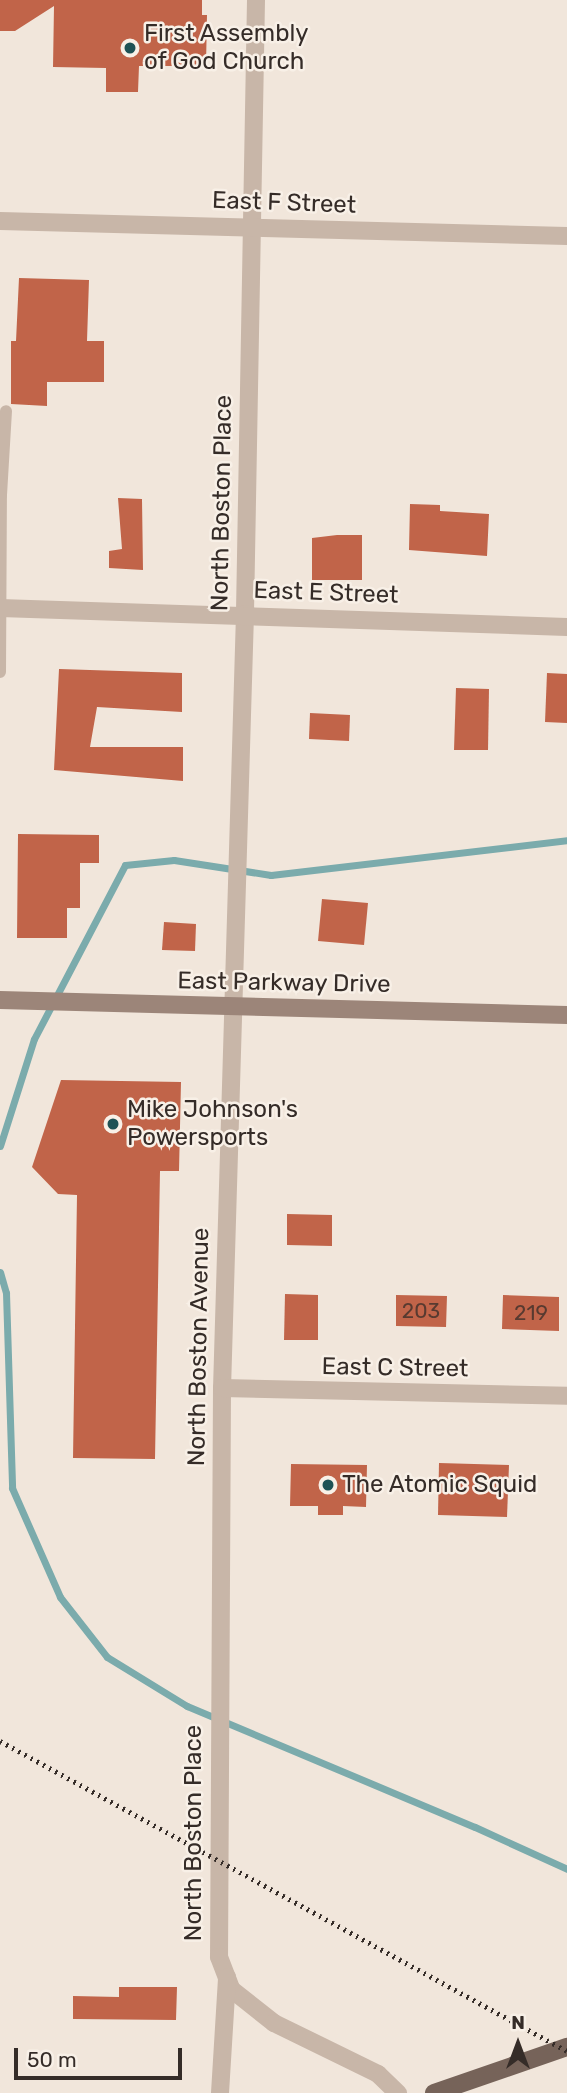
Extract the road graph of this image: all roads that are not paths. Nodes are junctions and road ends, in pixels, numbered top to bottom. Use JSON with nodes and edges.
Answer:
{"nodes":[{"id":1,"x":256,"y":0,"type":"edge"},
{"id":2,"x":0,"y":221,"type":"edge"},
{"id":3,"x":251,"y":227,"type":"junction"},
{"id":4,"x":567,"y":236,"type":"edge"},
{"id":5,"x":6,"y":411,"type":"dead end"},
{"id":6,"x":1,"y":608,"type":"edge"},
{"id":7,"x":245,"y":614,"type":"junction"},
{"id":8,"x":567,"y":627,"type":"edge"},
{"id":9,"x":0,"y":672,"type":"edge"},
{"id":10,"x":0,"y":1000,"type":"edge"},
{"id":11,"x":232,"y":1007,"type":"junction"},
{"id":12,"x":567,"y":1015,"type":"edge"},
{"id":13,"x":222,"y":1388,"type":"junction"},
{"id":14,"x":567,"y":1396,"type":"edge"},
{"id":15,"x":218,"y":1688,"type":"joint"},
{"id":16,"x":227,"y":1977,"type":"junction"},
{"id":17,"x":567,"y":2047,"type":"edge"},
{"id":18,"x":220,"y":2093,"type":"edge"},
{"id":19,"x":397,"y":2093,"type":"edge"},
{"id":20,"x":434,"y":2093,"type":"edge"}],
"edges":[{"from":1,"to":3,"type":"street","name":"North Boston Place"},
{"from":2,"to":3,"type":"street","name":"East F Street"},
{"from":3,"to":4,"type":"street","name":"East F Street"},
{"from":3,"to":7,"type":"street","name":"North Boston Place"},
{"from":5,"to":6,"type":"lane"},
{"from":6,"to":7,"type":"street","name":"East E Street"},
{"from":6,"to":9,"type":"lane"},
{"from":7,"to":8,"type":"street","name":"East E Street"},
{"from":7,"to":11,"type":"street","name":"North Boston Place"},
{"from":10,"to":11,"type":"main road","name":"East Parkway Drive"},
{"from":11,"to":12,"type":"main road","name":"East Parkway Drive"},
{"from":11,"to":13,"type":"street","name":"North Boston Avenue"},
{"from":13,"to":14,"type":"street","name":"East C Street"},
{"from":13,"to":15,"type":"street","name":"North Boston Avenue"},
{"from":15,"to":16,"type":"street","name":"North Boston Place"},
{"from":16,"to":18,"type":"street"},
{"from":16,"to":19,"type":"street","name":"North Boston Place"},
{"from":17,"to":20,"type":"main road"}]}
